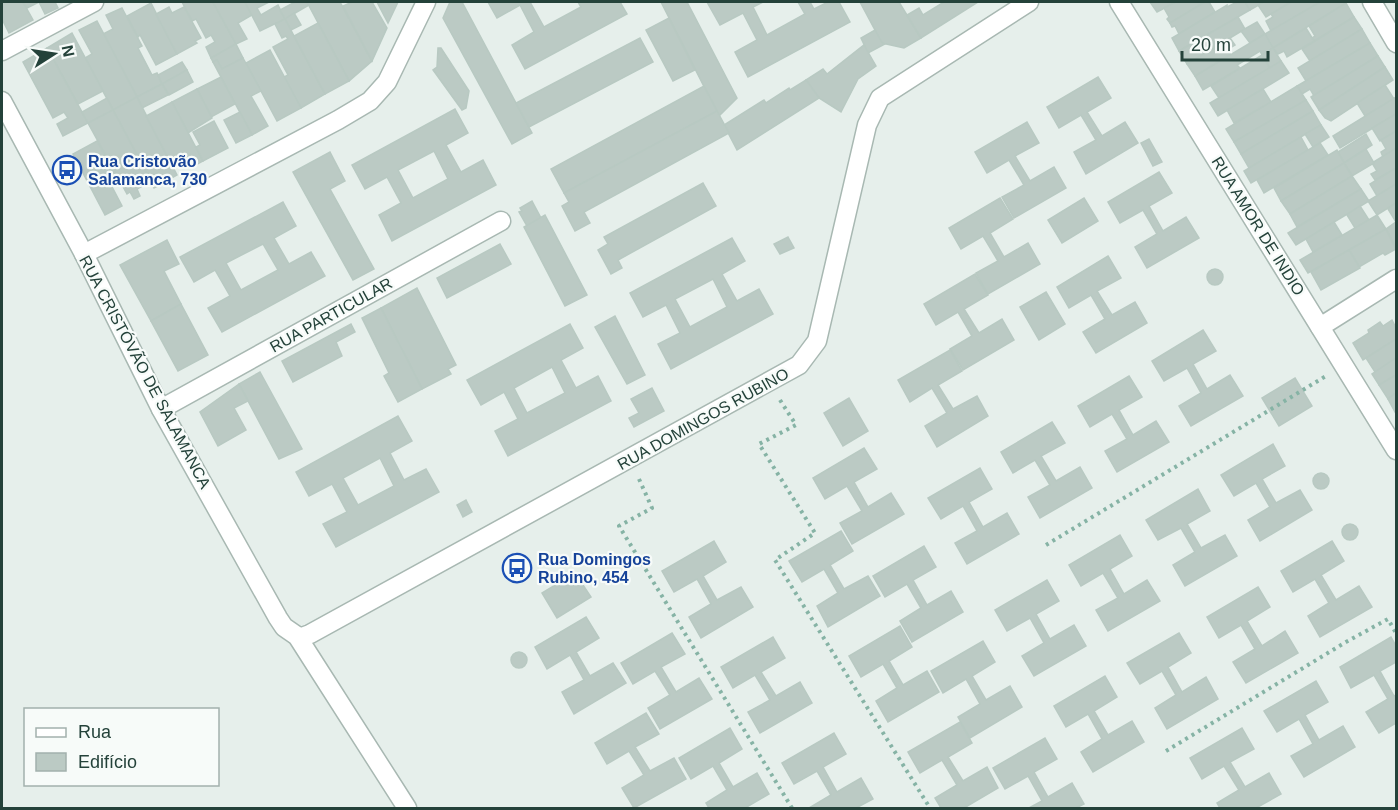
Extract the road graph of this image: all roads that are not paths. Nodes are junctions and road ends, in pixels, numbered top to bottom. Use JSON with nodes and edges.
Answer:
{"nodes":[{"id":1,"x":94,"y":2,"type":"edge"},
{"id":2,"x":426,"y":2,"type":"edge"},
{"id":3,"x":1029,"y":2,"type":"edge"},
{"id":4,"x":1119,"y":2,"type":"edge"},
{"id":5,"x":1372,"y":2,"type":"edge"},
{"id":6,"x":1396,"y":43,"type":"edge"},
{"id":7,"x":2,"y":51,"type":"edge"},
{"id":8,"x":2,"y":100,"type":"edge"},
{"id":9,"x":501,"y":221,"type":"dead end"},
{"id":10,"x":84,"y":254,"type":"junction"},
{"id":11,"x":1396,"y":279,"type":"edge"},
{"id":12,"x":1320,"y":327,"type":"junction"},
{"id":13,"x":161,"y":409,"type":"junction"},
{"id":14,"x":1396,"y":450,"type":"edge"},
{"id":15,"x":297,"y":636,"type":"junction"},
{"id":16,"x":407,"y":808,"type":"edge"}],
"edges":[{"from":1,"to":7,"type":"street"},
{"from":2,"to":10,"type":"street"},
{"from":3,"to":15,"type":"street","name":"RUA DOMINGOS RUBINO"},
{"from":4,"to":12,"type":"street","name":"RUA AMOR DE INDIO"},
{"from":5,"to":6,"type":"street"},
{"from":8,"to":10,"type":"street","name":"RUA CRISTÓVÃO DE SALAMANCA"},
{"from":9,"to":13,"type":"street","name":"RUA PARTICULAR"},
{"from":10,"to":13,"type":"street","name":"RUA CRISTÓVÃO DE SALAMANCA"},
{"from":11,"to":12,"type":"street"},
{"from":12,"to":14,"type":"street","name":"RUA AMOR DE INDIO"},
{"from":13,"to":15,"type":"street","name":"RUA CRISTÓVÃO DE SALAMANCA"},
{"from":15,"to":16,"type":"street","name":"RUA CRISTÓVÃO DE SALAMANCA"}]}
